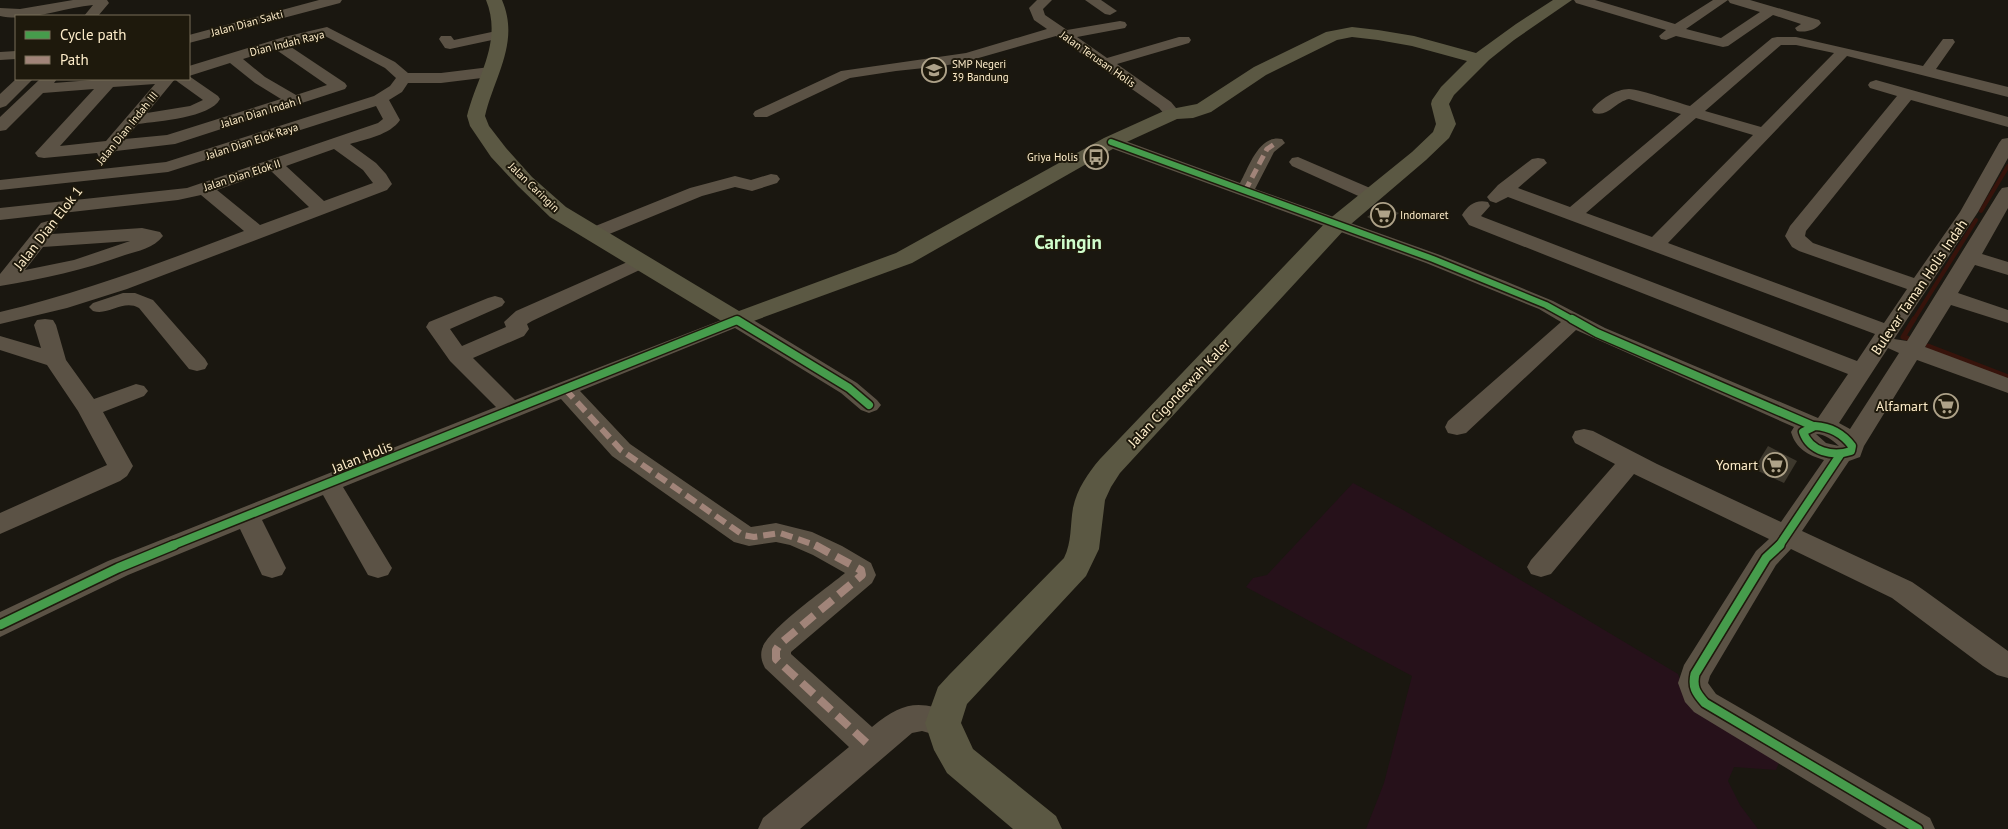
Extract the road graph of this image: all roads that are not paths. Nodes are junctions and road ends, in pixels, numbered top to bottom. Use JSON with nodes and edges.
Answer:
{"nodes":[{"id":1,"x":334,"y":0,"type":"edge"},
{"id":2,"x":494,"y":0,"type":"edge"},
{"id":3,"x":1045,"y":0,"type":"edge"},
{"id":4,"x":1092,"y":0,"type":"edge"},
{"id":5,"x":1564,"y":0,"type":"edge"},
{"id":6,"x":1581,"y":0,"type":"edge"},
{"id":7,"x":1722,"y":0,"type":"edge"},
{"id":8,"x":1735,"y":0,"type":"edge"},
{"id":9,"x":1772,"y":10,"type":"junction"},
{"id":10,"x":1110,"y":11,"type":"dead end"},
{"id":11,"x":92,"y":15,"type":"edge"},
{"id":12,"x":3,"y":16,"type":"edge"},
{"id":13,"x":1120,"y":25,"type":"dead end"},
{"id":14,"x":1802,"y":28,"type":"dead end"},
{"id":15,"x":250,"y":32,"type":"dead end"},
{"id":16,"x":1061,"y":33,"type":"junction"},
{"id":17,"x":1672,"y":33,"type":"junction"},
{"id":18,"x":500,"y":34,"type":"junction"},
{"id":19,"x":190,"y":39,"type":"edge"},
{"id":20,"x":446,"y":39,"type":"dead end"},
{"id":21,"x":1184,"y":40,"type":"dead end"},
{"id":22,"x":1948,"y":42,"type":"dead end"},
{"id":23,"x":277,"y":44,"type":"junction"},
{"id":24,"x":190,"y":49,"type":"edge"},
{"id":25,"x":1844,"y":51,"type":"junction"},
{"id":26,"x":15,"y":55,"type":"edge"},
{"id":27,"x":0,"y":56,"type":"edge"},
{"id":28,"x":232,"y":58,"type":"junction"},
{"id":29,"x":1478,"y":59,"type":"junction"},
{"id":30,"x":1105,"y":63,"type":"junction"},
{"id":31,"x":190,"y":71,"type":"edge"},
{"id":32,"x":1927,"y":71,"type":"junction"},
{"id":33,"x":490,"y":72,"type":"junction"},
{"id":34,"x":24,"y":80,"type":"edge"},
{"id":35,"x":141,"y":80,"type":"edge"},
{"id":36,"x":166,"y":80,"type":"edge"},
{"id":37,"x":184,"y":80,"type":"edge"},
{"id":38,"x":109,"y":82,"type":"edge"},
{"id":39,"x":44,"y":84,"type":"edge"},
{"id":40,"x":400,"y":84,"type":"junction"},
{"id":41,"x":1876,"y":85,"type":"dead end"},
{"id":42,"x":2008,"y":92,"type":"edge"},
{"id":43,"x":1906,"y":95,"type":"junction"},
{"id":44,"x":380,"y":100,"type":"junction"},
{"id":45,"x":295,"y":101,"type":"junction"},
{"id":46,"x":0,"y":103,"type":"edge"},
{"id":47,"x":1600,"y":110,"type":"dead end"},
{"id":48,"x":1692,"y":112,"type":"junction"},
{"id":49,"x":761,"y":114,"type":"dead end"},
{"id":50,"x":1173,"y":114,"type":"junction"},
{"id":51,"x":132,"y":120,"type":"junction"},
{"id":52,"x":2008,"y":122,"type":"edge"},
{"id":53,"x":0,"y":126,"type":"edge"},
{"id":54,"x":1765,"y":133,"type":"junction"},
{"id":55,"x":1112,"y":142,"type":"junction"},
{"id":56,"x":336,"y":143,"type":"junction"},
{"id":57,"x":1276,"y":143,"type":"dead end"},
{"id":58,"x":2008,"y":143,"type":"edge"},
{"id":59,"x":110,"y":147,"type":"junction"},
{"id":60,"x":1298,"y":162,"type":"dead end"},
{"id":61,"x":1538,"y":163,"type":"dead end"},
{"id":62,"x":274,"y":165,"type":"junction"},
{"id":63,"x":88,"y":177,"type":"junction"},
{"id":64,"x":770,"y":179,"type":"dead end"},
{"id":65,"x":0,"y":185,"type":"edge"},
{"id":66,"x":204,"y":188,"type":"junction"},
{"id":67,"x":1245,"y":191,"type":"junction"},
{"id":68,"x":2008,"y":192,"type":"edge"},
{"id":69,"x":1371,"y":195,"type":"junction"},
{"id":70,"x":1494,"y":197,"type":"junction"},
{"id":71,"x":62,"y":208,"type":"junction"},
{"id":72,"x":322,"y":209,"type":"junction"},
{"id":73,"x":1969,"y":212,"type":"junction"},
{"id":74,"x":0,"y":214,"type":"edge"},
{"id":75,"x":1573,"y":214,"type":"junction"},
{"id":76,"x":2000,"y":222,"type":"edge"},
{"id":77,"x":1336,"y":225,"type":"junction"},
{"id":78,"x":257,"y":233,"type":"junction"},
{"id":79,"x":595,"y":234,"type":"junction"},
{"id":80,"x":38,"y":241,"type":"junction"},
{"id":81,"x":1656,"y":245,"type":"junction"},
{"id":82,"x":1970,"y":257,"type":"junction"},
{"id":83,"x":641,"y":262,"type":"junction"},
{"id":84,"x":2008,"y":269,"type":"edge"},
{"id":85,"x":4,"y":280,"type":"edge"},
{"id":86,"x":1918,"y":286,"type":"junction"},
{"id":87,"x":1946,"y":296,"type":"junction"},
{"id":88,"x":495,"y":302,"type":"dead end"},
{"id":89,"x":2008,"y":317,"type":"edge"},
{"id":90,"x":0,"y":318,"type":"edge"},
{"id":91,"x":737,"y":320,"type":"junction"},
{"id":92,"x":45,"y":325,"type":"junction"},
{"id":93,"x":1570,"y":325,"type":"junction"},
{"id":94,"x":0,"y":331,"type":"edge"},
{"id":95,"x":1900,"y":342,"type":"junction"},
{"id":96,"x":0,"y":343,"type":"edge"},
{"id":97,"x":458,"y":356,"type":"junction"},
{"id":98,"x":55,"y":360,"type":"junction"},
{"id":99,"x":197,"y":364,"type":"dead end"},
{"id":100,"x":2008,"y":371,"type":"edge"},
{"id":101,"x":1862,"y":372,"type":"junction"},
{"id":102,"x":2008,"y":386,"type":"edge"},
{"id":103,"x":565,"y":389,"type":"junction"},
{"id":104,"x":136,"y":391,"type":"dead end"},
{"id":105,"x":869,"y":406,"type":"dead end"},
{"id":106,"x":89,"y":409,"type":"junction"},
{"id":107,"x":512,"y":410,"type":"junction"},
{"id":108,"x":1457,"y":427,"type":"dead end"},
{"id":109,"x":1814,"y":430,"type":"junction"},
{"id":110,"x":1584,"y":437,"type":"dead end"},
{"id":111,"x":1846,"y":450,"type":"junction"},
{"id":112,"x":1630,"y":460,"type":"junction"},
{"id":113,"x":329,"y":484,"type":"junction"},
{"id":114,"x":247,"y":516,"type":"junction"},
{"id":115,"x":0,"y":524,"type":"edge"},
{"id":116,"x":1782,"y":541,"type":"junction"},
{"id":117,"x":1542,"y":567,"type":"dead end"},
{"id":118,"x":272,"y":568,"type":"dead end"},
{"id":119,"x":378,"y":568,"type":"dead end"},
{"id":120,"x":0,"y":624,"type":"edge"},
{"id":121,"x":2008,"y":666,"type":"edge"},
{"id":122,"x":2008,"y":678,"type":"edge"},
{"id":123,"x":943,"y":723,"type":"junction"},
{"id":124,"x":871,"y":747,"type":"junction"},
{"id":125,"x":775,"y":829,"type":"edge"},
{"id":126,"x":1042,"y":829,"type":"edge"},
{"id":127,"x":1918,"y":829,"type":"edge"}],
"edges":[{"from":1,"to":19,"type":"street","name":"Jalan Dian Sakti"},
{"from":2,"to":18,"type":"main road","name":"Jalan Caringin"},
{"from":3,"to":16,"type":"street","name":"Jalan Terusan Holis"},
{"from":4,"to":10,"type":"street"},
{"from":5,"to":29,"type":"main road","name":"Jalan Cigondewah Kaler"},
{"from":6,"to":17,"type":"street"},
{"from":7,"to":17,"type":"street"},
{"from":8,"to":9,"type":"street"},
{"from":9,"to":14,"type":"street"},
{"from":9,"to":17,"type":"street"},
{"from":11,"to":12,"type":"street"},
{"from":13,"to":16,"type":"street"},
{"from":15,"to":24,"type":"street"},
{"from":16,"to":30,"type":"street","name":"Jalan Terusan Holis"},
{"from":16,"to":49,"type":"street"},
{"from":18,"to":20,"type":"street"},
{"from":18,"to":33,"type":"main road","name":"Jalan Caringin"},
{"from":21,"to":30,"type":"street"},
{"from":22,"to":32,"type":"street"},
{"from":23,"to":28,"type":"street","name":"Dian Indah Raya"},
{"from":23,"to":40,"type":"street","name":"Dian Indah Raya"},
{"from":23,"to":45,"type":"street","name":"Jalan Dian Indah I"},
{"from":25,"to":32,"type":"street"},
{"from":25,"to":48,"type":"street"},
{"from":25,"to":54,"type":"street"},
{"from":26,"to":27,"type":"street"},
{"from":28,"to":31,"type":"street","name":"Dian Indah Raya"},
{"from":28,"to":45,"type":"street"},
{"from":29,"to":50,"type":"main road"},
{"from":29,"to":69,"type":"main road","name":"Jalan Cigondewah Kaler"},
{"from":30,"to":50,"type":"street","name":"Jalan Terusan Holis"},
{"from":32,"to":42,"type":"street"},
{"from":33,"to":40,"type":"street"},
{"from":33,"to":79,"type":"main road","name":"Jalan Caringin"},
{"from":34,"to":46,"type":"street"},
{"from":35,"to":38,"type":"street"},
{"from":36,"to":51,"type":"street","name":"Jalan Dian Indah III"},
{"from":37,"to":51,"type":"street"},
{"from":38,"to":39,"type":"street"},
{"from":38,"to":59,"type":"street","name":"Jalan Dian Indah I"},
{"from":39,"to":53,"type":"street"},
{"from":40,"to":44,"type":"street","name":"Jalan Dian Elok Raya"},
{"from":41,"to":43,"type":"street"},
{"from":43,"to":52,"type":"street"},
{"from":43,"to":86,"type":"street"},
{"from":44,"to":56,"type":"street","name":"Jalan Dian Elok II"},
{"from":44,"to":63,"type":"street","name":"Jalan Dian Elok Raya"},
{"from":45,"to":59,"type":"street","name":"Jalan Dian Indah I"},
{"from":47,"to":48,"type":"street"},
{"from":48,"to":54,"type":"street"},
{"from":48,"to":75,"type":"street"},
{"from":50,"to":55,"type":"main road"},
{"from":51,"to":59,"type":"street","name":"Jalan Dian Indah III"},
{"from":54,"to":81,"type":"street"},
{"from":55,"to":67,"type":"street"},
{"from":55,"to":91,"type":"main road"},
{"from":56,"to":62,"type":"street","name":"Jalan Dian Elok II"},
{"from":56,"to":72,"type":"street"},
{"from":57,"to":67,"type":"street"},
{"from":58,"to":73,"type":"street","name":"Bulevar Taman Holis Indah"},
{"from":59,"to":63,"type":"street","name":"Jalan Dian Indah III"},
{"from":60,"to":69,"type":"street"},
{"from":61,"to":70,"type":"street"},
{"from":62,"to":66,"type":"street","name":"Jalan Dian Elok II"},
{"from":62,"to":72,"type":"street"},
{"from":63,"to":65,"type":"street","name":"Jalan Dian Elok Raya"},
{"from":63,"to":71,"type":"street","name":"Jalan Dian Elok 1"},
{"from":64,"to":79,"type":"street"},
{"from":66,"to":71,"type":"street","name":"Jalan Dian Elok II"},
{"from":66,"to":78,"type":"street"},
{"from":67,"to":77,"type":"street"},
{"from":68,"to":76,"type":"street","name":"Bulevar Taman Holis Indah"},
{"from":69,"to":77,"type":"main road","name":"Jalan Cigondewah Kaler"},
{"from":70,"to":75,"type":"street"},
{"from":70,"to":101,"type":"street"},
{"from":71,"to":74,"type":"street","name":"Jalan Dian Elok II"},
{"from":71,"to":80,"type":"street","name":"Jalan Dian Elok 1"},
{"from":72,"to":78,"type":"street"},
{"from":73,"to":76,"type":"street"},
{"from":73,"to":86,"type":"street","name":"Bulevar Taman Holis Indah"},
{"from":75,"to":81,"type":"street"},
{"from":76,"to":82,"type":"street","name":"Bulevar Taman Holis Indah"},
{"from":77,"to":93,"type":"street"},
{"from":77,"to":123,"type":"main road","name":"Jalan Cigondewah Kaler"},
{"from":78,"to":90,"type":"street"},
{"from":79,"to":83,"type":"main road","name":"Jalan Caringin"},
{"from":80,"to":85,"type":"street","name":"Jalan Dian Elok 1"},
{"from":80,"to":85,"type":"street"},
{"from":81,"to":95,"type":"street"},
{"from":82,"to":84,"type":"street"},
{"from":82,"to":87,"type":"street","name":"Bulevar Taman Holis Indah"},
{"from":83,"to":91,"type":"main road","name":"Jalan Caringin"},
{"from":83,"to":97,"type":"street"},
{"from":86,"to":95,"type":"street","name":"Bulevar Taman Holis Indah"},
{"from":87,"to":89,"type":"street"},
{"from":87,"to":95,"type":"street","name":"Bulevar Taman Holis Indah"},
{"from":88,"to":97,"type":"street"},
{"from":91,"to":103,"type":"street","name":"Jalan Holis"},
{"from":91,"to":105,"type":"street"},
{"from":92,"to":94,"type":"street"},
{"from":92,"to":98,"type":"street"},
{"from":92,"to":99,"type":"street"},
{"from":93,"to":108,"type":"street"},
{"from":93,"to":109,"type":"street"},
{"from":95,"to":100,"type":"street"},
{"from":95,"to":101,"type":"street","name":"Bulevar Taman Holis Indah"},
{"from":95,"to":102,"type":"street"},
{"from":95,"to":111,"type":"street","name":"Bulevar Taman Holis Indah"},
{"from":96,"to":98,"type":"street"},
{"from":97,"to":107,"type":"street"},
{"from":98,"to":106,"type":"street"},
{"from":101,"to":109,"type":"street","name":"Bulevar Taman Holis Indah"},
{"from":103,"to":107,"type":"street","name":"Jalan Holis"},
{"from":103,"to":124,"type":"street"},
{"from":104,"to":106,"type":"street"},
{"from":106,"to":115,"type":"street"},
{"from":107,"to":113,"type":"street","name":"Jalan Holis"},
{"from":109,"to":111,"type":"street"},
{"from":110,"to":112,"type":"street"},
{"from":111,"to":116,"type":"street","name":"Bulevar Taman Holis Indah"},
{"from":112,"to":116,"type":"street"},
{"from":112,"to":117,"type":"street"},
{"from":113,"to":114,"type":"street","name":"Jalan Holis"},
{"from":113,"to":119,"type":"street"},
{"from":114,"to":118,"type":"street"},
{"from":114,"to":120,"type":"street","name":"Jalan Holis"},
{"from":116,"to":121,"type":"street"},
{"from":116,"to":122,"type":"street"},
{"from":116,"to":127,"type":"street","name":"Bulevar Taman Holis Indah"},
{"from":123,"to":124,"type":"street"},
{"from":123,"to":126,"type":"main road"},
{"from":124,"to":125,"type":"street"}]}
